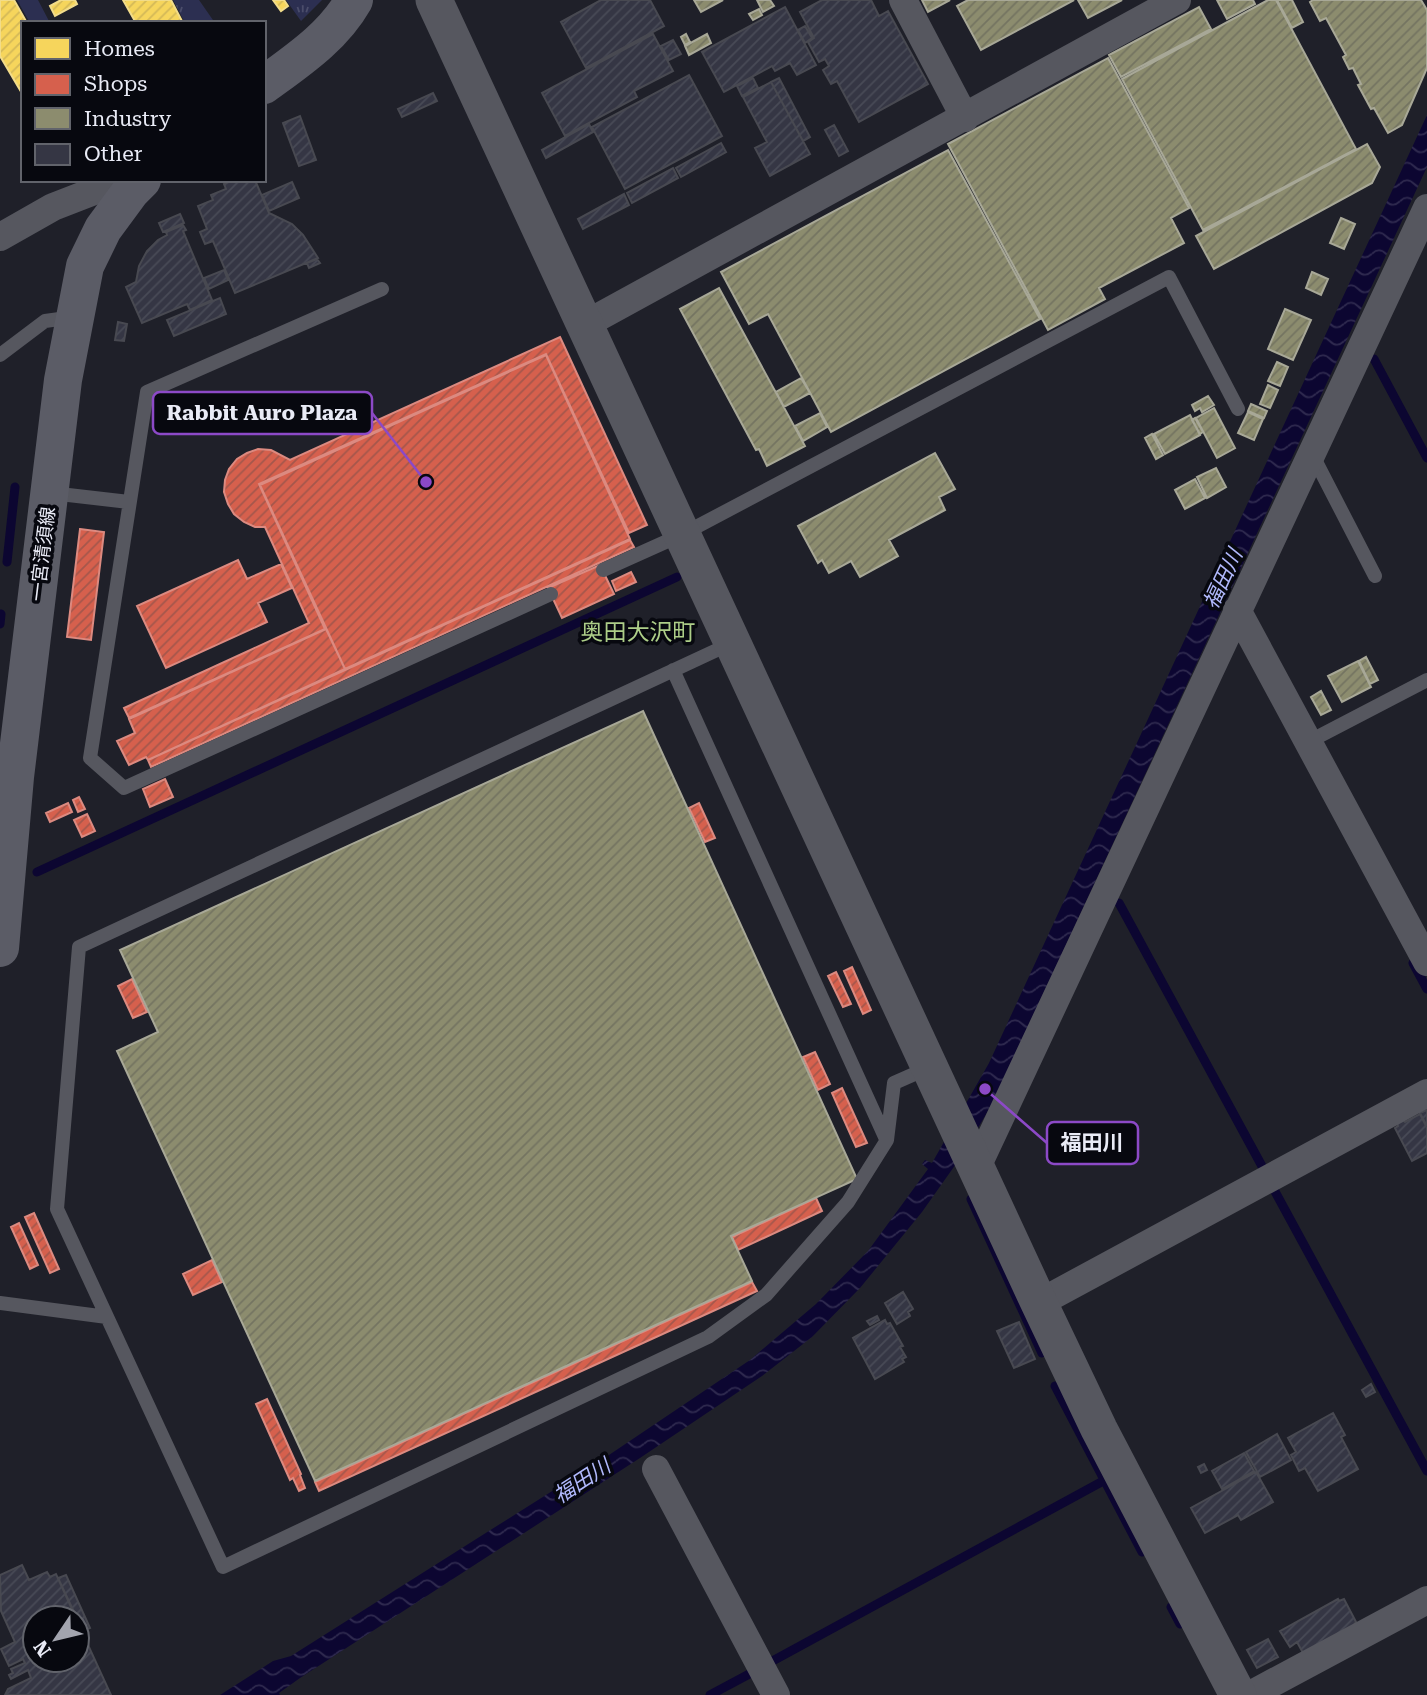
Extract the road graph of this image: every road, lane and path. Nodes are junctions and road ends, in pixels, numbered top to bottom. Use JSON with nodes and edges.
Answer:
{"nodes":[{"id":1,"x":354,"y":0,"type":"edge"},
{"id":2,"x":902,"y":0,"type":"edge"},
{"id":3,"x":1177,"y":0,"type":"edge"},
{"id":4,"x":441,"y":2,"type":"edge"},
{"id":5,"x":266,"y":83,"type":"edge"},
{"id":6,"x":965,"y":118,"type":"junction"},
{"id":7,"x":137,"y":186,"type":"edge"},
{"id":8,"x":1427,"y":208,"type":"edge"},
{"id":9,"x":0,"y":237,"type":"edge"},
{"id":10,"x":382,"y":289,"type":"dead end"},
{"id":11,"x":76,"y":317,"type":"junction"},
{"id":12,"x":584,"y":325,"type":"junction"},
{"id":13,"x":0,"y":355,"type":"edge"},
{"id":14,"x":1238,"y":409,"type":"dead end"},
{"id":15,"x":1311,"y":453,"type":"junction"},
{"id":16,"x":49,"y":493,"type":"junction"},
{"id":17,"x":130,"y":502,"type":"junction"},
{"id":18,"x":681,"y":535,"type":"junction"},
{"id":19,"x":603,"y":570,"type":"dead end"},
{"id":20,"x":1375,"y":576,"type":"dead end"},
{"id":21,"x":551,"y":594,"type":"dead end"},
{"id":22,"x":1237,"y":610,"type":"junction"},
{"id":23,"x":732,"y":643,"type":"junction"},
{"id":24,"x":673,"y":670,"type":"junction"},
{"id":25,"x":1427,"y":680,"type":"edge"},
{"id":26,"x":1308,"y":742,"type":"junction"},
{"id":27,"x":8,"y":778,"type":"edge"},
{"id":28,"x":0,"y":948,"type":"edge"},
{"id":29,"x":1427,"y":962,"type":"edge"},
{"id":30,"x":929,"y":1068,"type":"junction"},
{"id":31,"x":1427,"y":1093,"type":"edge"},
{"id":32,"x":887,"y":1140,"type":"junction"},
{"id":33,"x":974,"y":1166,"type":"junction"},
{"id":34,"x":0,"y":1303,"type":"edge"},
{"id":35,"x":1039,"y":1303,"type":"junction"},
{"id":36,"x":107,"y":1317,"type":"junction"},
{"id":37,"x":656,"y":1469,"type":"dead end"},
{"id":38,"x":1427,"y":1600,"type":"edge"},
{"id":39,"x":776,"y":1695,"type":"edge"},
{"id":40,"x":1238,"y":1695,"type":"edge"},
{"id":41,"x":1251,"y":1695,"type":"edge"}],
"edges":[{"from":1,"to":5,"type":"main road"},
{"from":2,"to":6,"type":"street"},
{"from":3,"to":6,"type":"street"},
{"from":4,"to":12,"type":"street"},
{"from":6,"to":12,"type":"street"},
{"from":7,"to":9,"type":"street"},
{"from":7,"to":11,"type":"main road","name":"一宮清須線"},
{"from":8,"to":15,"type":"street"},
{"from":10,"to":17,"type":"lane"},
{"from":11,"to":13,"type":"lane"},
{"from":11,"to":16,"type":"main road","name":"一宮清須線"},
{"from":12,"to":18,"type":"street"},
{"from":14,"to":18,"type":"lane"},
{"from":15,"to":20,"type":"lane"},
{"from":15,"to":22,"type":"street"},
{"from":16,"to":17,"type":"lane"},
{"from":16,"to":27,"type":"main road","name":"一宮清須線"},
{"from":17,"to":21,"type":"lane"},
{"from":18,"to":19,"type":"lane"},
{"from":18,"to":23,"type":"street"},
{"from":22,"to":26,"type":"street"},
{"from":22,"to":33,"type":"street"},
{"from":23,"to":24,"type":"lane"},
{"from":23,"to":30,"type":"street"},
{"from":24,"to":32,"type":"lane"},
{"from":24,"to":36,"type":"lane"},
{"from":25,"to":26,"type":"lane"},
{"from":26,"to":29,"type":"street"},
{"from":27,"to":28,"type":"main road","name":"一宮清須線"},
{"from":30,"to":32,"type":"lane"},
{"from":30,"to":33,"type":"street"},
{"from":31,"to":35,"type":"street"},
{"from":32,"to":36,"type":"lane"},
{"from":33,"to":35,"type":"street"},
{"from":34,"to":36,"type":"lane"},
{"from":35,"to":40,"type":"street"},
{"from":37,"to":39,"type":"street"},
{"from":38,"to":41,"type":"street"}]}
